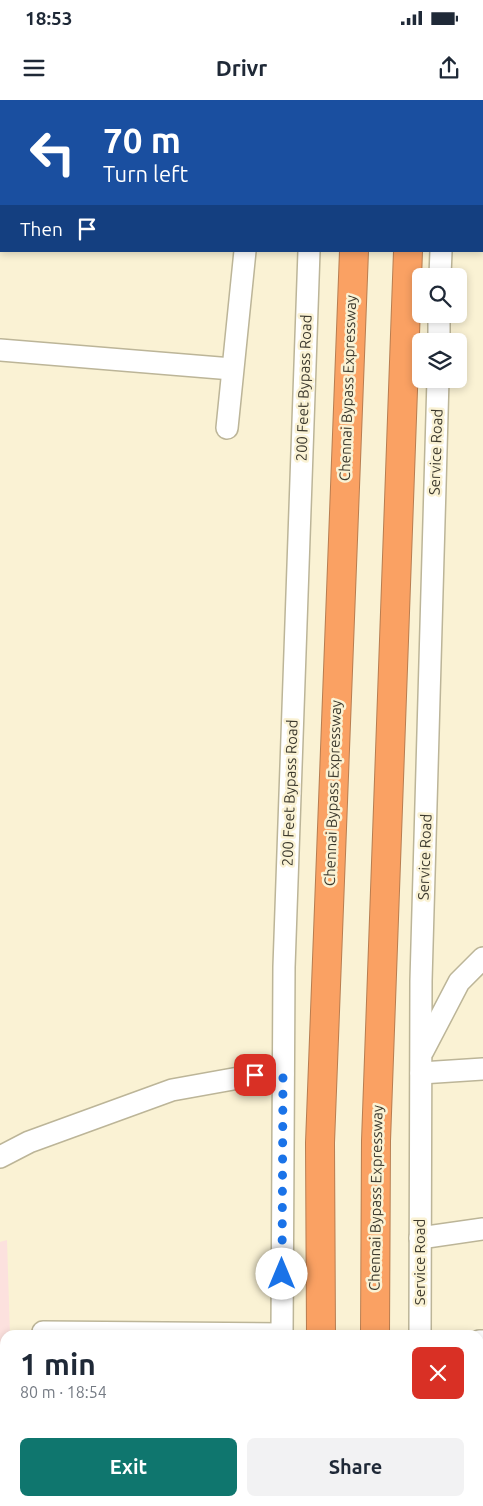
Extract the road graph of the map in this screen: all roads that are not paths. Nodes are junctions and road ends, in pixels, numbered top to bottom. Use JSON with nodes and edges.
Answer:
{"nodes":[{"id":1,"x":245,"y":252,"type":"edge"},
{"id":2,"x":309,"y":252,"type":"edge"},
{"id":3,"x":354,"y":252,"type":"edge"},
{"id":4,"x":408,"y":252,"type":"edge"},
{"id":5,"x":441,"y":252,"type":"edge"},
{"id":6,"x":440,"y":268,"type":"edge"},
{"id":7,"x":0,"y":350,"type":"edge"},
{"id":8,"x":232,"y":369,"type":"junction"},
{"id":9,"x":438,"y":388,"type":"edge"},
{"id":10,"x":227,"y":428,"type":"dead end"},
{"id":11,"x":483,"y":958,"type":"edge"},
{"id":12,"x":421,"y":1064,"type":"junction"},
{"id":13,"x":483,"y":1069,"type":"edge"},
{"id":14,"x":283,"y":1074,"type":"junction"},
{"id":15,"x":0,"y":1157,"type":"edge"},
{"id":16,"x":483,"y":1229,"type":"edge"},
{"id":17,"x":420,"y":1238,"type":"junction"},
{"id":18,"x":282,"y":1330,"type":"edge"},
{"id":19,"x":321,"y":1330,"type":"edge"},
{"id":20,"x":375,"y":1330,"type":"edge"},
{"id":21,"x":420,"y":1330,"type":"edge"}],
"edges":[{"from":1,"to":8,"type":"street"},
{"from":2,"to":14,"type":"street","name":"200 Feet Bypass Road"},
{"from":3,"to":19,"type":"highway","name":"Chennai Bypass Expressway"},
{"from":4,"to":20,"type":"highway","name":"Chennai Bypass Expressway"},
{"from":5,"to":6,"type":"street"},
{"from":7,"to":8,"type":"street"},
{"from":8,"to":10,"type":"street"},
{"from":9,"to":12,"type":"street","name":"Service Road"},
{"from":11,"to":12,"type":"street"},
{"from":12,"to":13,"type":"street"},
{"from":12,"to":17,"type":"street","name":"Service Road"},
{"from":14,"to":15,"type":"street"},
{"from":14,"to":18,"type":"street","name":"200 Feet Bypass Road"},
{"from":16,"to":17,"type":"street"},
{"from":17,"to":21,"type":"street","name":"Service Road"}]}
